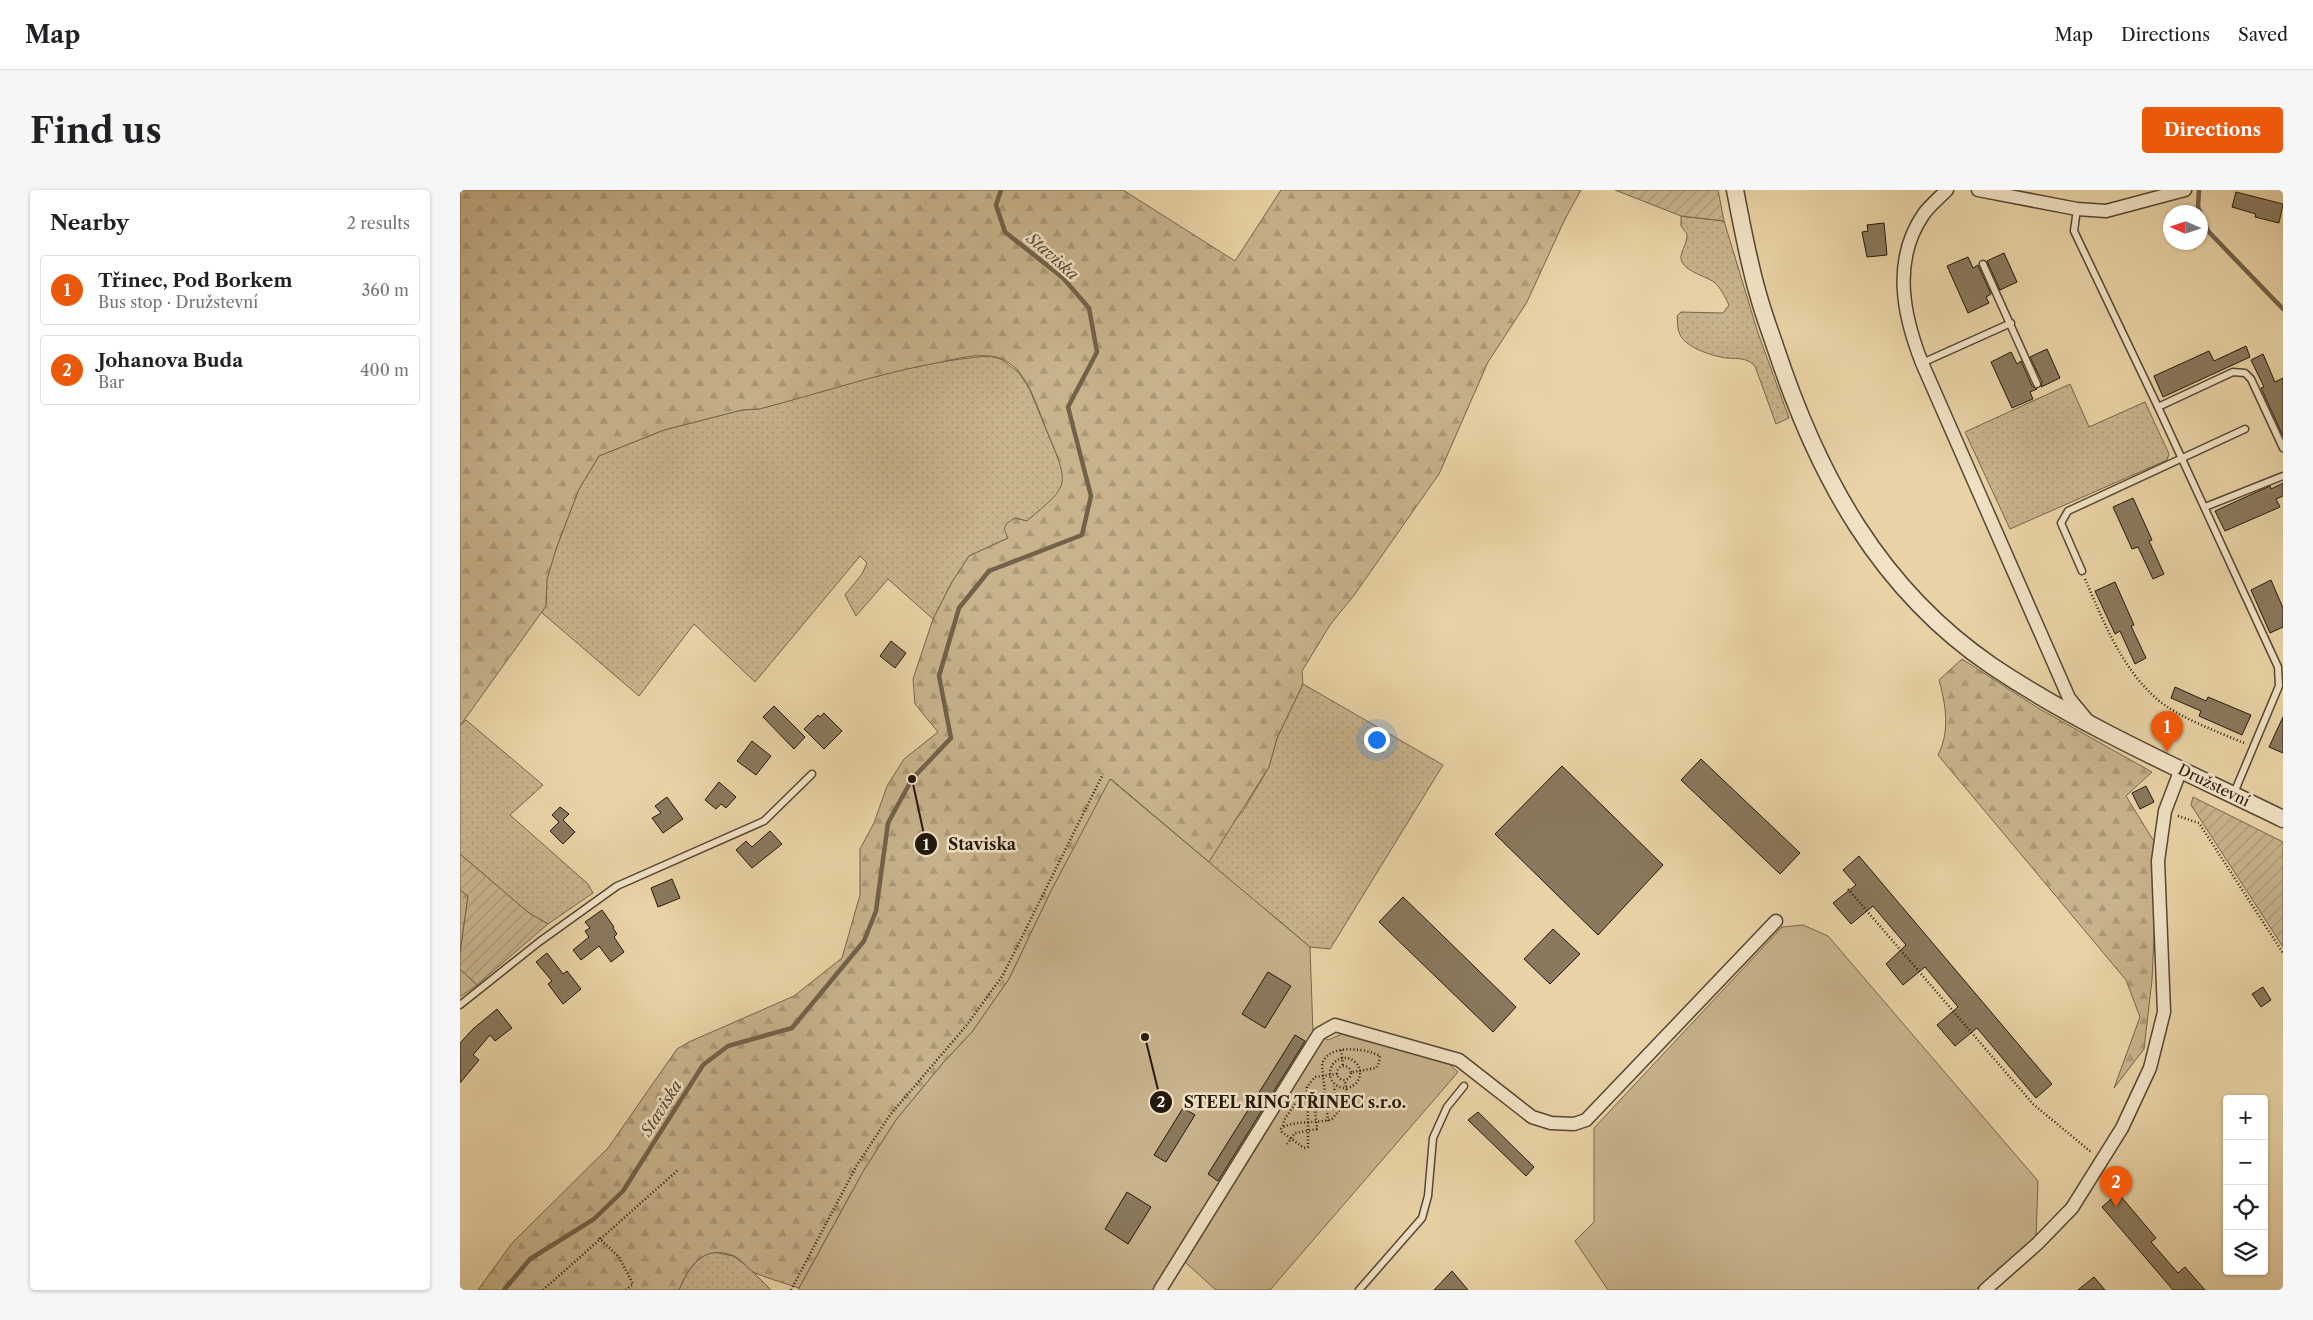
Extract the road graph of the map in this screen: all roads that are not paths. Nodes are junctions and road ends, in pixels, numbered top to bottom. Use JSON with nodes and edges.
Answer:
{"nodes":[{"id":1,"x":1735,"y":190,"type":"edge"},
{"id":2,"x":1947,"y":190,"type":"edge"},
{"id":3,"x":1978,"y":190,"type":"edge"},
{"id":4,"x":2185,"y":190,"type":"edge"},
{"id":5,"x":2077,"y":209,"type":"junction"},
{"id":6,"x":1983,"y":264,"type":"dead end"},
{"id":7,"x":2011,"y":323,"type":"junction"},
{"id":8,"x":1922,"y":363,"type":"junction"},
{"id":9,"x":2037,"y":384,"type":"dead end"},
{"id":10,"x":2158,"y":407,"type":"junction"},
{"id":11,"x":2244,"y":429,"type":"dead end"},
{"id":12,"x":2283,"y":448,"type":"edge"},
{"id":13,"x":2180,"y":457,"type":"junction"},
{"id":14,"x":2283,"y":476,"type":"edge"},
{"id":15,"x":2205,"y":507,"type":"junction"},
{"id":16,"x":2082,"y":571,"type":"road end"},
{"id":17,"x":2090,"y":723,"type":"junction"},
{"id":18,"x":2180,"y":768,"type":"junction"},
{"id":19,"x":812,"y":774,"type":"dead end"},
{"id":20,"x":2234,"y":794,"type":"junction"},
{"id":21,"x":2283,"y":819,"type":"edge"},
{"id":22,"x":1776,"y":922,"type":"dead end"},
{"id":23,"x":460,"y":1005,"type":"edge"},
{"id":24,"x":1464,"y":1086,"type":"dead end"},
{"id":25,"x":1160,"y":1290,"type":"edge"},
{"id":26,"x":1359,"y":1290,"type":"edge"},
{"id":27,"x":1985,"y":1290,"type":"edge"}],
"edges":[{"from":1,"to":17,"type":"street","name":"Družstevní"},
{"from":2,"to":8,"type":"street"},
{"from":3,"to":5,"type":"street"},
{"from":4,"to":5,"type":"street"},
{"from":5,"to":10,"type":"lane"},
{"from":6,"to":7,"type":"lane"},
{"from":7,"to":8,"type":"lane"},
{"from":7,"to":9,"type":"lane"},
{"from":8,"to":17,"type":"street"},
{"from":10,"to":12,"type":"lane"},
{"from":10,"to":13,"type":"lane"},
{"from":11,"to":13,"type":"lane"},
{"from":13,"to":15,"type":"lane"},
{"from":13,"to":16,"type":"lane"},
{"from":14,"to":15,"type":"lane"},
{"from":15,"to":20,"type":"lane"},
{"from":17,"to":18,"type":"street","name":"Družstevní"},
{"from":18,"to":20,"type":"street","name":"Družstevní"},
{"from":18,"to":27,"type":"street"},
{"from":19,"to":23,"type":"lane"},
{"from":20,"to":21,"type":"street","name":"Družstevní"},
{"from":22,"to":25,"type":"street"},
{"from":24,"to":26,"type":"lane"}]}
